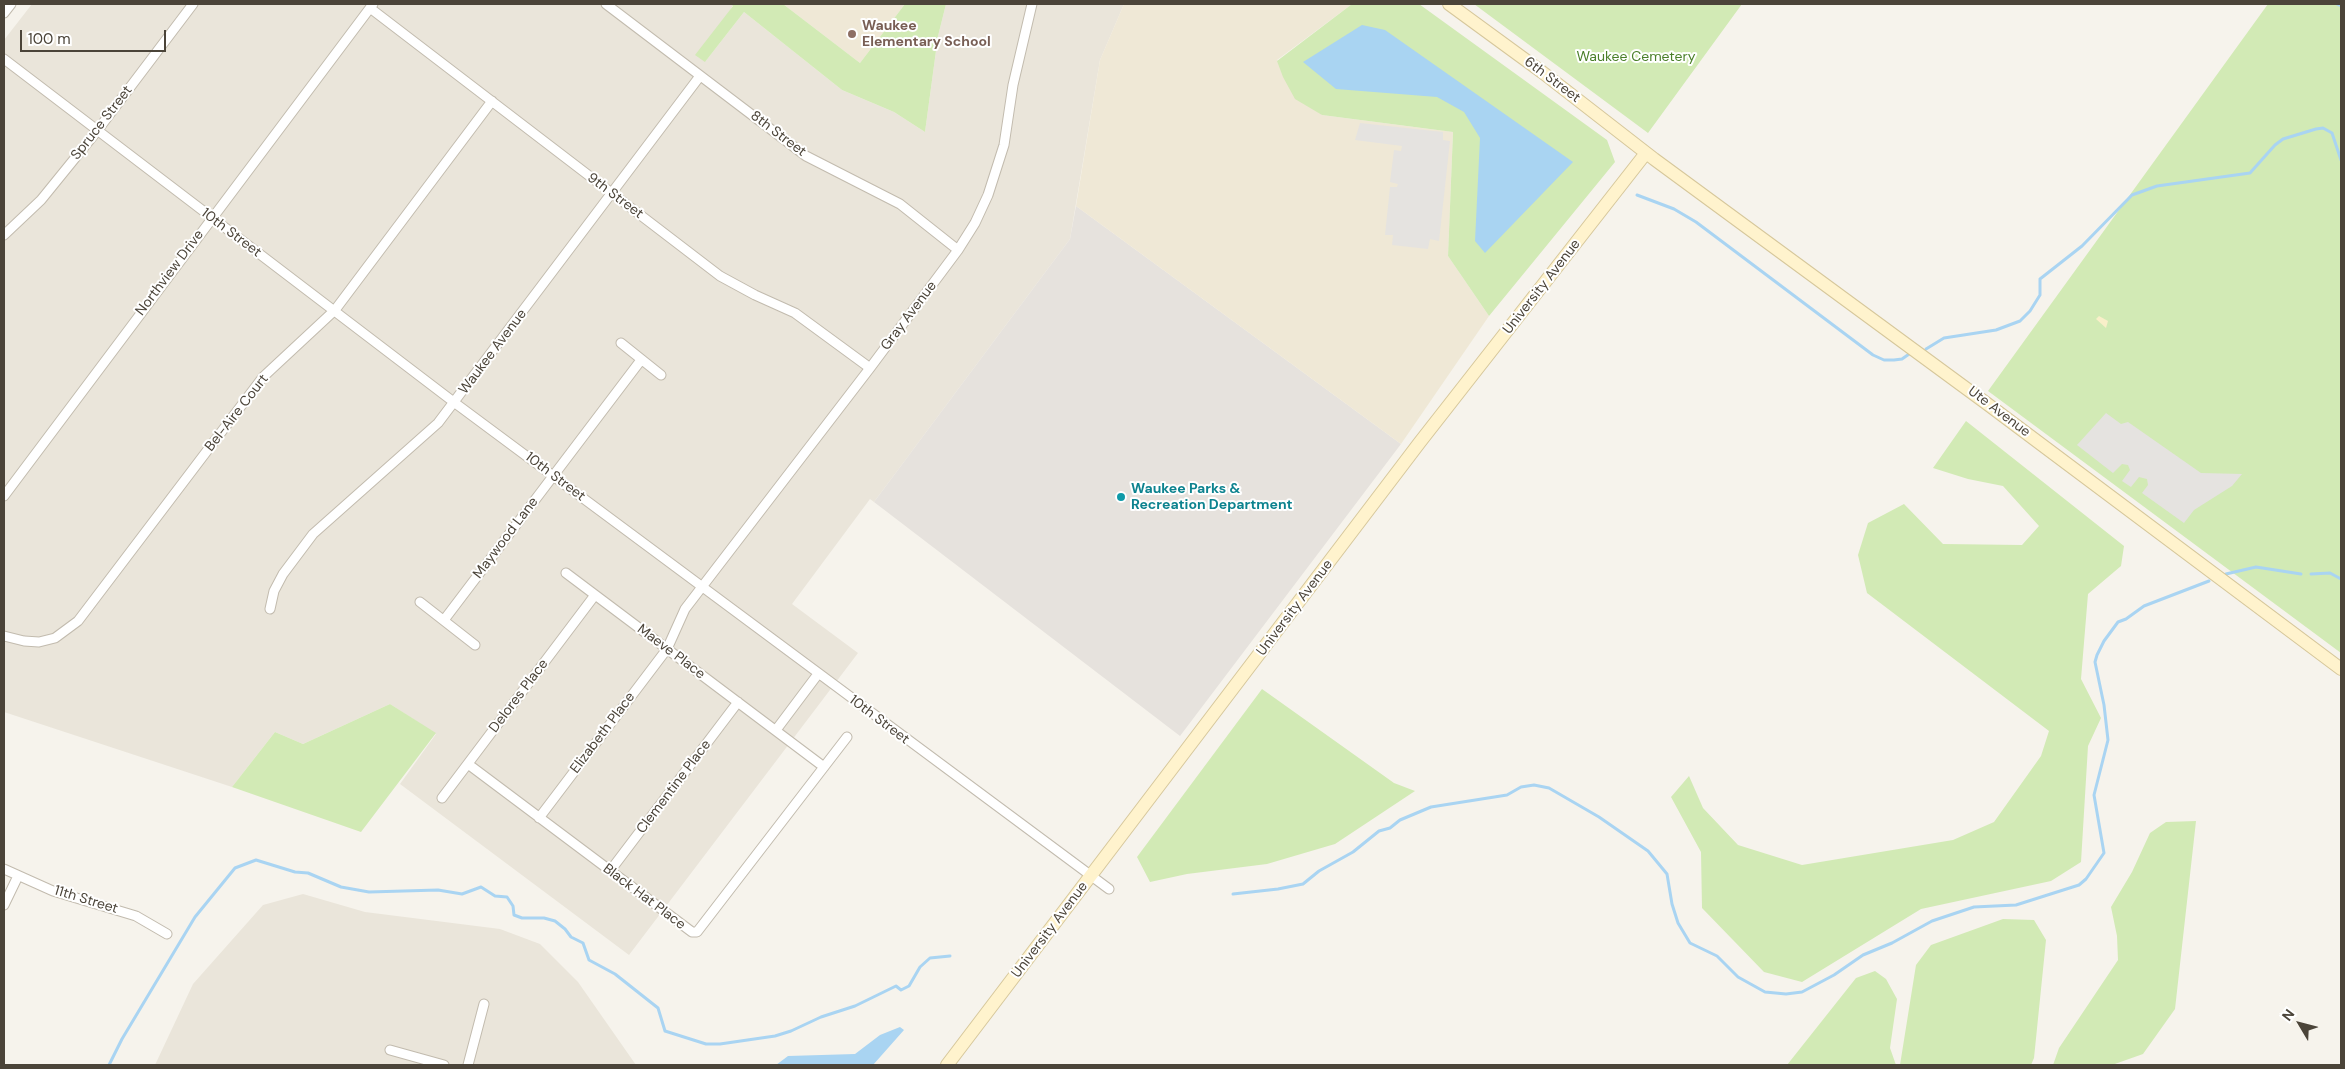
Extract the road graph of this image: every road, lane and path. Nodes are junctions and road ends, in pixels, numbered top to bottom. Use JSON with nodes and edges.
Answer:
{"nodes":[{"id":1,"x":11,"y":4,"type":"edge"},
{"id":2,"x":193,"y":4,"type":"edge"},
{"id":3,"x":606,"y":4,"type":"edge"},
{"id":4,"x":1032,"y":4,"type":"edge"},
{"id":5,"x":1449,"y":4,"type":"edge"},
{"id":6,"x":372,"y":6,"type":"edge"},
{"id":7,"x":4,"y":13,"type":"edge"},
{"id":8,"x":4,"y":59,"type":"edge"},
{"id":9,"x":700,"y":76,"type":"junction"},
{"id":10,"x":492,"y":101,"type":"junction"},
{"id":11,"x":97,"y":131,"type":"junction"},
{"id":12,"x":1650,"y":156,"type":"junction"},
{"id":13,"x":612,"y":193,"type":"junction"},
{"id":14,"x":211,"y":218,"type":"junction"},
{"id":15,"x":4,"y":235,"type":"edge"},
{"id":16,"x":958,"y":250,"type":"junction"},
{"id":17,"x":334,"y":310,"type":"junction"},
{"id":18,"x":621,"y":344,"type":"dead end"},
{"id":19,"x":641,"y":360,"type":"junction"},
{"id":20,"x":870,"y":368,"type":"junction"},
{"id":21,"x":661,"y":375,"type":"dead end"},
{"id":22,"x":455,"y":403,"type":"junction"},
{"id":23,"x":553,"y":476,"type":"junction"},
{"id":24,"x":4,"y":496,"type":"edge"},
{"id":25,"x":566,"y":573,"type":"dead end"},
{"id":26,"x":702,"y":588,"type":"junction"},
{"id":27,"x":595,"y":594,"type":"junction"},
{"id":28,"x":420,"y":602,"type":"dead end"},
{"id":29,"x":270,"y":609,"type":"dead end"},
{"id":30,"x":444,"y":620,"type":"junction"},
{"id":31,"x":4,"y":636,"type":"edge"},
{"id":32,"x":475,"y":645,"type":"dead end"},
{"id":33,"x":667,"y":649,"type":"junction"},
{"id":34,"x":2341,"y":669,"type":"edge"},
{"id":35,"x":818,"y":674,"type":"junction"},
{"id":36,"x":738,"y":702,"type":"junction"},
{"id":37,"x":776,"y":730,"type":"junction"},
{"id":38,"x":847,"y":737,"type":"dead end"},
{"id":39,"x":468,"y":764,"type":"junction"},
{"id":40,"x":824,"y":767,"type":"junction"},
{"id":41,"x":442,"y":798,"type":"dead end"},
{"id":42,"x":539,"y":818,"type":"junction"},
{"id":43,"x":4,"y":870,"type":"edge"},
{"id":44,"x":610,"y":871,"type":"junction"},
{"id":45,"x":18,"y":876,"type":"junction"},
{"id":46,"x":1091,"y":876,"type":"junction"},
{"id":47,"x":1109,"y":890,"type":"dead end"},
{"id":48,"x":4,"y":905,"type":"edge"},
{"id":49,"x":168,"y":934,"type":"dead end"},
{"id":50,"x":484,"y":1004,"type":"dead end"},
{"id":51,"x":390,"y":1050,"type":"dead end"},
{"id":52,"x":444,"y":1065,"type":"edge"},
{"id":53,"x":468,"y":1065,"type":"edge"},
{"id":54,"x":947,"y":1065,"type":"edge"}],
"edges":[{"from":1,"to":7,"type":"street"},
{"from":2,"to":11,"type":"street","name":"Spruce Street"},
{"from":3,"to":9,"type":"street","name":"8th Street"},
{"from":4,"to":16,"type":"street","name":"Gray Avenue"},
{"from":5,"to":12,"type":"street","name":"6th Street"},
{"from":6,"to":10,"type":"street","name":"9th Street"},
{"from":6,"to":14,"type":"street","name":"Northview Drive"},
{"from":8,"to":11,"type":"street","name":"10th Street"},
{"from":9,"to":13,"type":"street","name":"Waukee Avenue"},
{"from":9,"to":16,"type":"street","name":"8th Street"},
{"from":10,"to":13,"type":"street","name":"9th Street"},
{"from":10,"to":17,"type":"street","name":"Bel-Aire Court"},
{"from":11,"to":14,"type":"street","name":"10th Street"},
{"from":11,"to":15,"type":"street","name":"Spruce Street"},
{"from":12,"to":34,"type":"street","name":"Ute Avenue"},
{"from":12,"to":46,"type":"street","name":"University Avenue"},
{"from":13,"to":20,"type":"street","name":"9th Street"},
{"from":13,"to":22,"type":"street","name":"Waukee Avenue"},
{"from":14,"to":17,"type":"street","name":"10th Street"},
{"from":14,"to":24,"type":"street","name":"Northview Drive"},
{"from":16,"to":20,"type":"street","name":"Gray Avenue"},
{"from":17,"to":22,"type":"street","name":"10th Street"},
{"from":17,"to":31,"type":"street","name":"Bel-Aire Court"},
{"from":18,"to":19,"type":"street"},
{"from":19,"to":21,"type":"street"},
{"from":19,"to":23,"type":"street","name":"Maywood Lane"},
{"from":20,"to":26,"type":"street","name":"Gray Avenue"},
{"from":22,"to":23,"type":"street","name":"10th Street"},
{"from":22,"to":29,"type":"street","name":"Waukee Avenue"},
{"from":23,"to":26,"type":"street","name":"10th Street"},
{"from":23,"to":30,"type":"street","name":"Maywood Lane"},
{"from":25,"to":27,"type":"street","name":"Maeve Place"},
{"from":26,"to":33,"type":"street","name":"Elizabeth Place"},
{"from":26,"to":35,"type":"street","name":"10th Street"},
{"from":27,"to":33,"type":"street","name":"Maeve Place"},
{"from":27,"to":39,"type":"street","name":"Delores Place"},
{"from":28,"to":30,"type":"street"},
{"from":30,"to":32,"type":"street"},
{"from":33,"to":36,"type":"street","name":"Maeve Place"},
{"from":33,"to":42,"type":"street","name":"Elizabeth Place"},
{"from":35,"to":37,"type":"street"},
{"from":35,"to":46,"type":"street","name":"10th Street"},
{"from":36,"to":37,"type":"street","name":"Maeve Place"},
{"from":36,"to":44,"type":"street","name":"Clementine Place"},
{"from":37,"to":40,"type":"street","name":"Maeve Place"},
{"from":38,"to":40,"type":"street","name":"Black Hat Place"},
{"from":39,"to":41,"type":"street","name":"Delores Place"},
{"from":39,"to":42,"type":"street","name":"Black Hat Place"},
{"from":40,"to":44,"type":"street","name":"Black Hat Place"},
{"from":42,"to":44,"type":"street","name":"Black Hat Place"},
{"from":43,"to":45,"type":"street","name":"11th Street"},
{"from":45,"to":48,"type":"street"},
{"from":45,"to":49,"type":"street","name":"11th Street"},
{"from":46,"to":47,"type":"street","name":"10th Street"},
{"from":46,"to":54,"type":"street","name":"University Avenue"},
{"from":50,"to":53,"type":"street"},
{"from":51,"to":52,"type":"street"}]}
